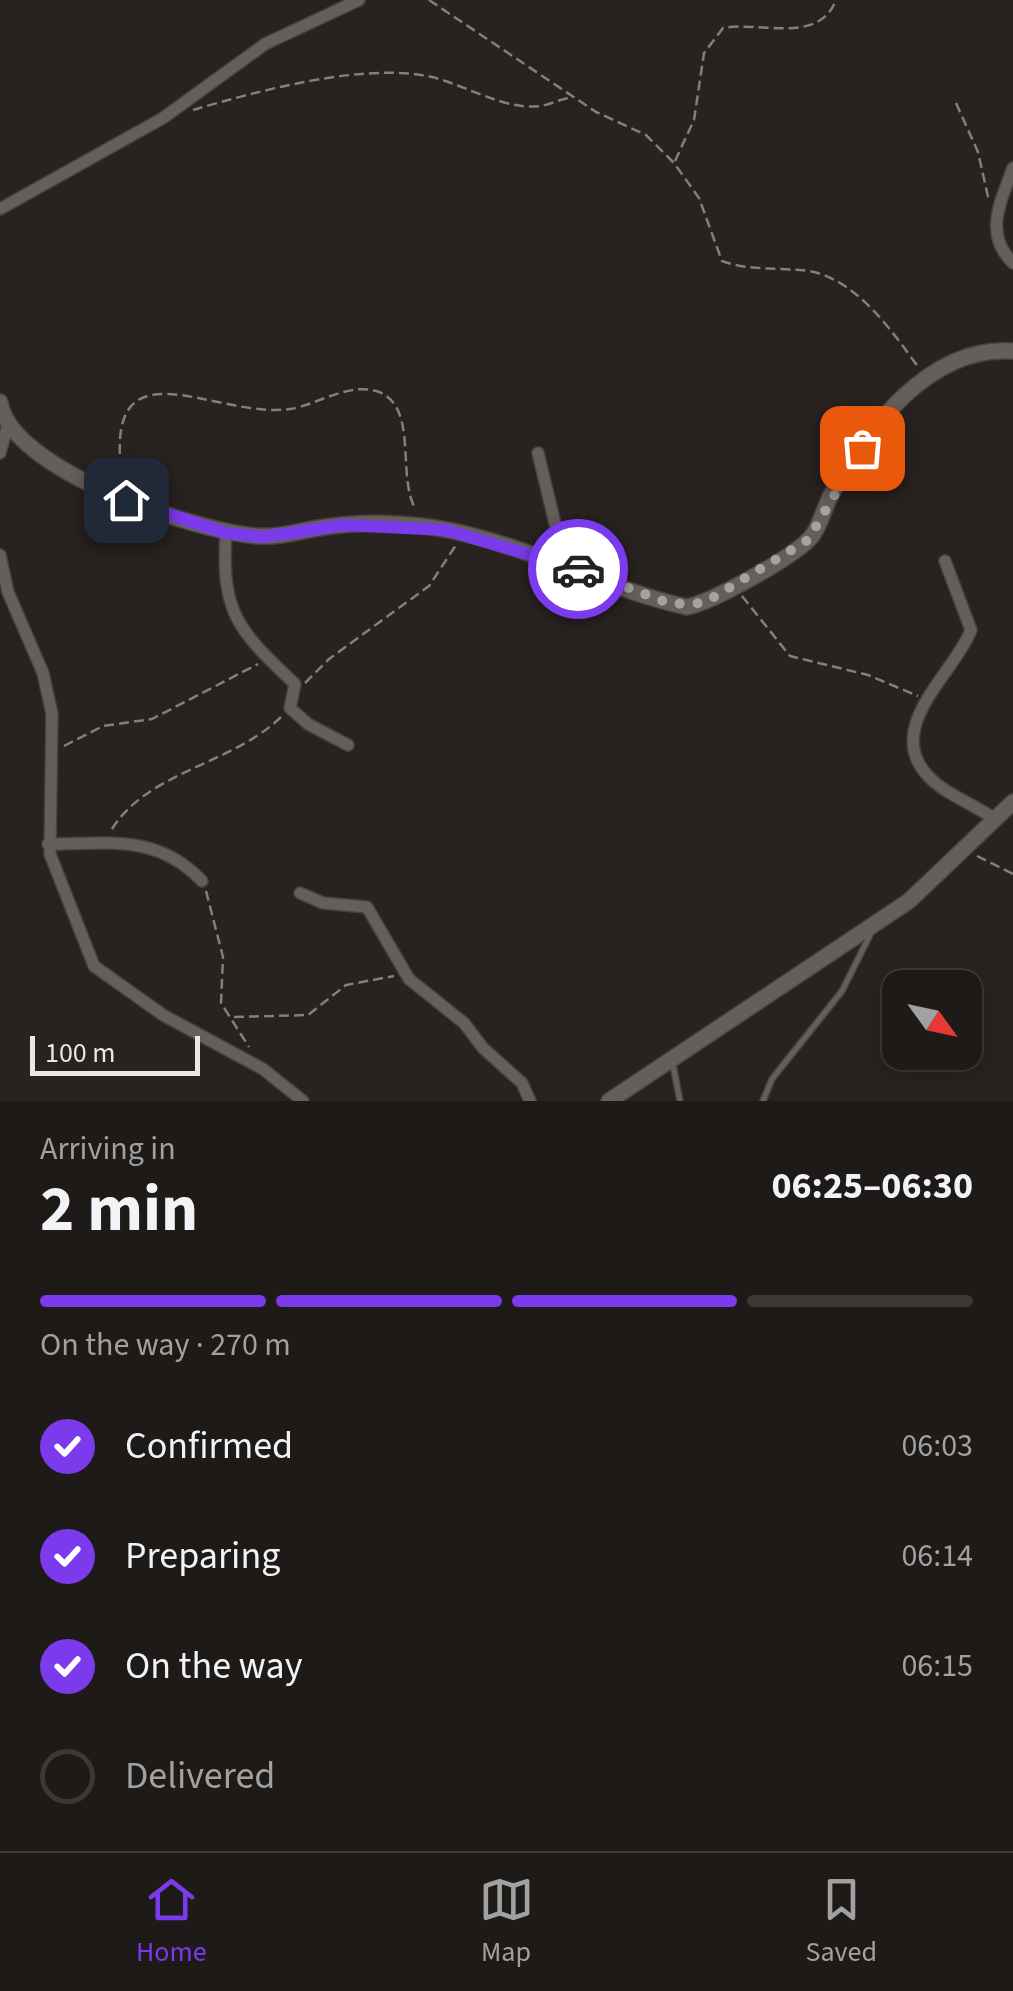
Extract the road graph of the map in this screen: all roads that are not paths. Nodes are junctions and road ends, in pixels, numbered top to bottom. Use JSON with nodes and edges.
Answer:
{"nodes":[{"id":1,"x":360,"y":0,"type":"edge"},
{"id":2,"x":1013,"y":168,"type":"edge"},
{"id":3,"x":0,"y":209,"type":"edge"},
{"id":4,"x":1013,"y":263,"type":"edge"},
{"id":5,"x":1013,"y":351,"type":"edge"},
{"id":6,"x":0,"y":402,"type":"edge"},
{"id":7,"x":7,"y":428,"type":"junction"},
{"id":8,"x":0,"y":452,"type":"edge"},
{"id":9,"x":538,"y":452,"type":"dead end"},
{"id":10,"x":226,"y":533,"type":"junction"},
{"id":11,"x":0,"y":555,"type":"edge"},
{"id":12,"x":944,"y":561,"type":"dead end"},
{"id":13,"x":565,"y":564,"type":"junction"},
{"id":14,"x":4,"y":595,"type":"edge"},
{"id":15,"x":348,"y":745,"type":"dead end"},
{"id":16,"x":1013,"y":802,"type":"edge"},
{"id":17,"x":996,"y":820,"type":"junction"},
{"id":18,"x":48,"y":844,"type":"junction"},
{"id":19,"x":202,"y":881,"type":"road end"},
{"id":20,"x":300,"y":893,"type":"dead end"},
{"id":21,"x":876,"y":924,"type":"junction"},
{"id":22,"x":671,"y":1056,"type":"junction"},
{"id":23,"x":304,"y":1101,"type":"edge"},
{"id":24,"x":530,"y":1101,"type":"edge"},
{"id":25,"x":609,"y":1101,"type":"edge"},
{"id":26,"x":680,"y":1101,"type":"edge"},
{"id":27,"x":763,"y":1101,"type":"edge"}],
"edges":[{"from":1,"to":3,"type":"street"},
{"from":2,"to":4,"type":"street"},
{"from":5,"to":13,"type":"street"},
{"from":6,"to":7,"type":"street"},
{"from":7,"to":8,"type":"street"},
{"from":7,"to":10,"type":"street"},
{"from":9,"to":13,"type":"street"},
{"from":10,"to":13,"type":"street"},
{"from":10,"to":15,"type":"street"},
{"from":11,"to":14,"type":"street"},
{"from":12,"to":17,"type":"street"},
{"from":14,"to":18,"type":"street"},
{"from":16,"to":17,"type":"street"},
{"from":17,"to":21,"type":"street"},
{"from":18,"to":19,"type":"street"},
{"from":18,"to":23,"type":"street"},
{"from":20,"to":24,"type":"street"},
{"from":21,"to":22,"type":"street"},
{"from":21,"to":27,"type":"lane"},
{"from":22,"to":25,"type":"street"},
{"from":22,"to":26,"type":"lane"}]}
